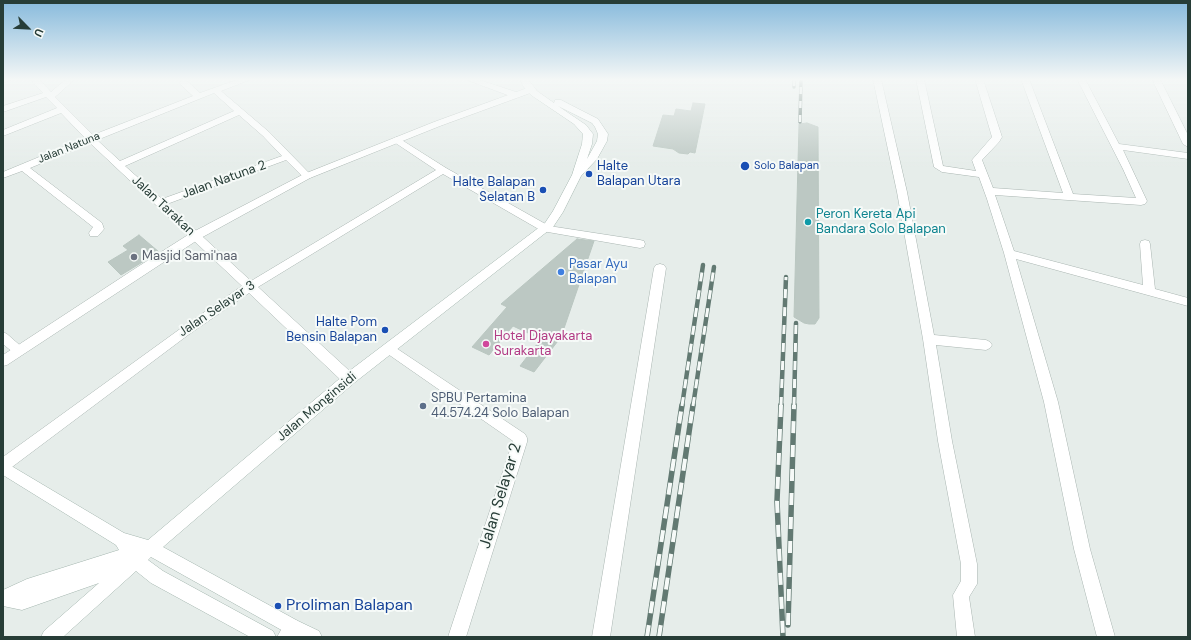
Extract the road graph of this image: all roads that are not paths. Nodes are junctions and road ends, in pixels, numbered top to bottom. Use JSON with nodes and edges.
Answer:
{"nodes":[{"id":1,"x":63,"y":109,"type":"joint"},
{"id":2,"x":167,"y":109,"type":"edge"},
{"id":3,"x":237,"y":109,"type":"edge"},
{"id":4,"x":479,"y":109,"type":"edge"},
{"id":5,"x":557,"y":109,"type":"edge"},
{"id":6,"x":572,"y":109,"type":"edge"},
{"id":7,"x":884,"y":109,"type":"edge"},
{"id":8,"x":926,"y":109,"type":"edge"},
{"id":9,"x":988,"y":109,"type":"edge"},
{"id":10,"x":1036,"y":109,"type":"edge"},
{"id":11,"x":1097,"y":109,"type":"edge"},
{"id":12,"x":1171,"y":109,"type":"edge"},
{"id":13,"x":240,"y":111,"type":"junction"},
{"id":14,"x":594,"y":121,"type":"junction"},
{"id":15,"x":583,"y":127,"type":"junction"},
{"id":16,"x":3,"y":133,"type":"edge"},
{"id":17,"x":91,"y":139,"type":"junction"},
{"id":18,"x":397,"y":140,"type":"junction"},
{"id":19,"x":1188,"y":143,"type":"edge"},
{"id":20,"x":1116,"y":146,"type":"junction"},
{"id":21,"x":1188,"y":156,"type":"edge"},
{"id":22,"x":287,"y":157,"type":"junction"},
{"id":23,"x":119,"y":165,"type":"junction"},
{"id":24,"x":23,"y":167,"type":"junction"},
{"id":25,"x":443,"y":170,"type":"junction"},
{"id":26,"x":3,"y":175,"type":"edge"},
{"id":27,"x":577,"y":175,"type":"junction"},
{"id":28,"x":982,"y":175,"type":"junction"},
{"id":29,"x":307,"y":176,"type":"junction"},
{"id":30,"x":989,"y":191,"type":"junction"},
{"id":31,"x":1069,"y":196,"type":"junction"},
{"id":32,"x":160,"y":203,"type":"junction"},
{"id":33,"x":546,"y":229,"type":"junction"},
{"id":34,"x":94,"y":233,"type":"dead end"},
{"id":35,"x":195,"y":236,"type":"junction"},
{"id":36,"x":640,"y":244,"type":"dead end"},
{"id":37,"x":1145,"y":244,"type":"dead end"},
{"id":38,"x":1009,"y":253,"type":"junction"},
{"id":39,"x":660,"y":268,"type":"dead end"},
{"id":40,"x":249,"y":287,"type":"junction"},
{"id":41,"x":1149,"y":291,"type":"junction"},
{"id":42,"x":1188,"y":302,"type":"edge"},
{"id":43,"x":3,"y":337,"type":"edge"},
{"id":44,"x":929,"y":339,"type":"junction"},
{"id":45,"x":986,"y":345,"type":"dead end"},
{"id":46,"x":389,"y":349,"type":"junction"},
{"id":47,"x":19,"y":351,"type":"junction"},
{"id":48,"x":3,"y":361,"type":"edge"},
{"id":49,"x":349,"y":379,"type":"junction"},
{"id":50,"x":3,"y":466,"type":"edge"},
{"id":51,"x":122,"y":540,"type":"junction"},
{"id":52,"x":150,"y":548,"type":"junction"},
{"id":53,"x":133,"y":557,"type":"junction"},
{"id":54,"x":3,"y":598,"type":"edge"},
{"id":55,"x":289,"y":632,"type":"edge"},
{"id":56,"x":50,"y":637,"type":"edge"},
{"id":57,"x":267,"y":637,"type":"edge"},
{"id":58,"x":313,"y":637,"type":"edge"},
{"id":59,"x":457,"y":637,"type":"edge"},
{"id":60,"x":601,"y":637,"type":"edge"},
{"id":61,"x":966,"y":637,"type":"edge"},
{"id":62,"x":1106,"y":637,"type":"edge"}],
"edges":[{"from":1,"to":16,"type":"street"},
{"from":1,"to":17,"type":"street","name":"Jalan Tarakan"},
{"from":2,"to":17,"type":"street","name":"Jalan Natuna"},
{"from":3,"to":13,"type":"street"},
{"from":4,"to":18,"type":"street"},
{"from":5,"to":15,"type":"street"},
{"from":6,"to":14,"type":"street"},
{"from":7,"to":44,"type":"street"},
{"from":8,"to":28,"type":"street"},
{"from":9,"to":28,"type":"street"},
{"from":10,"to":31,"type":"street"},
{"from":11,"to":20,"type":"street"},
{"from":12,"to":19,"type":"street"},
{"from":13,"to":22,"type":"street"},
{"from":13,"to":23,"type":"street"},
{"from":14,"to":15,"type":"street"},
{"from":14,"to":27,"type":"street","name":"Jalan Monginsidi"},
{"from":15,"to":27,"type":"street","name":"Jalan Monginsidi"},
{"from":17,"to":23,"type":"street","name":"Jalan Tarakan"},
{"from":17,"to":24,"type":"street","name":"Jalan Natuna"},
{"from":18,"to":25,"type":"street"},
{"from":18,"to":29,"type":"street"},
{"from":20,"to":21,"type":"street"},
{"from":20,"to":31,"type":"street"},
{"from":22,"to":29,"type":"street"},
{"from":22,"to":32,"type":"street","name":"Jalan Natuna 2"},
{"from":23,"to":32,"type":"street","name":"Jalan Tarakan"},
{"from":24,"to":26,"type":"street","name":"Jalan Natuna"},
{"from":24,"to":34,"type":"street"},
{"from":25,"to":33,"type":"street"},
{"from":25,"to":40,"type":"street","name":"Jalan Selayar 3"},
{"from":27,"to":33,"type":"street","name":"Jalan Monginsidi"},
{"from":28,"to":30,"type":"street"},
{"from":29,"to":35,"type":"street"},
{"from":30,"to":31,"type":"street"},
{"from":30,"to":38,"type":"street"},
{"from":32,"to":35,"type":"street","name":"Jalan Tarakan"},
{"from":33,"to":36,"type":"street"},
{"from":33,"to":46,"type":"street","name":"Jalan Monginsidi"},
{"from":35,"to":40,"type":"street","name":"Jalan Tarakan"},
{"from":35,"to":47,"type":"street"},
{"from":37,"to":41,"type":"street"},
{"from":38,"to":41,"type":"street"},
{"from":38,"to":62,"type":"street"},
{"from":39,"to":60,"type":"street"},
{"from":40,"to":49,"type":"street","name":"Jalan Tarakan"},
{"from":40,"to":50,"type":"street","name":"Jalan Selayar 3"},
{"from":41,"to":42,"type":"street"},
{"from":43,"to":47,"type":"street"},
{"from":44,"to":45,"type":"street"},
{"from":44,"to":61,"type":"street"},
{"from":46,"to":49,"type":"street","name":"Jalan Monginsidi"},
{"from":46,"to":59,"type":"street","name":"Jalan Selayar 2"},
{"from":47,"to":48,"type":"street"},
{"from":49,"to":52,"type":"street","name":"Jalan Monginsidi"},
{"from":50,"to":51,"type":"street"},
{"from":51,"to":52,"type":"street"},
{"from":51,"to":53,"type":"street"},
{"from":52,"to":53,"type":"street"},
{"from":52,"to":55,"type":"street"},
{"from":53,"to":54,"type":"street"},
{"from":53,"to":56,"type":"street"},
{"from":53,"to":57,"type":"street"},
{"from":55,"to":58,"type":"street"}]}
